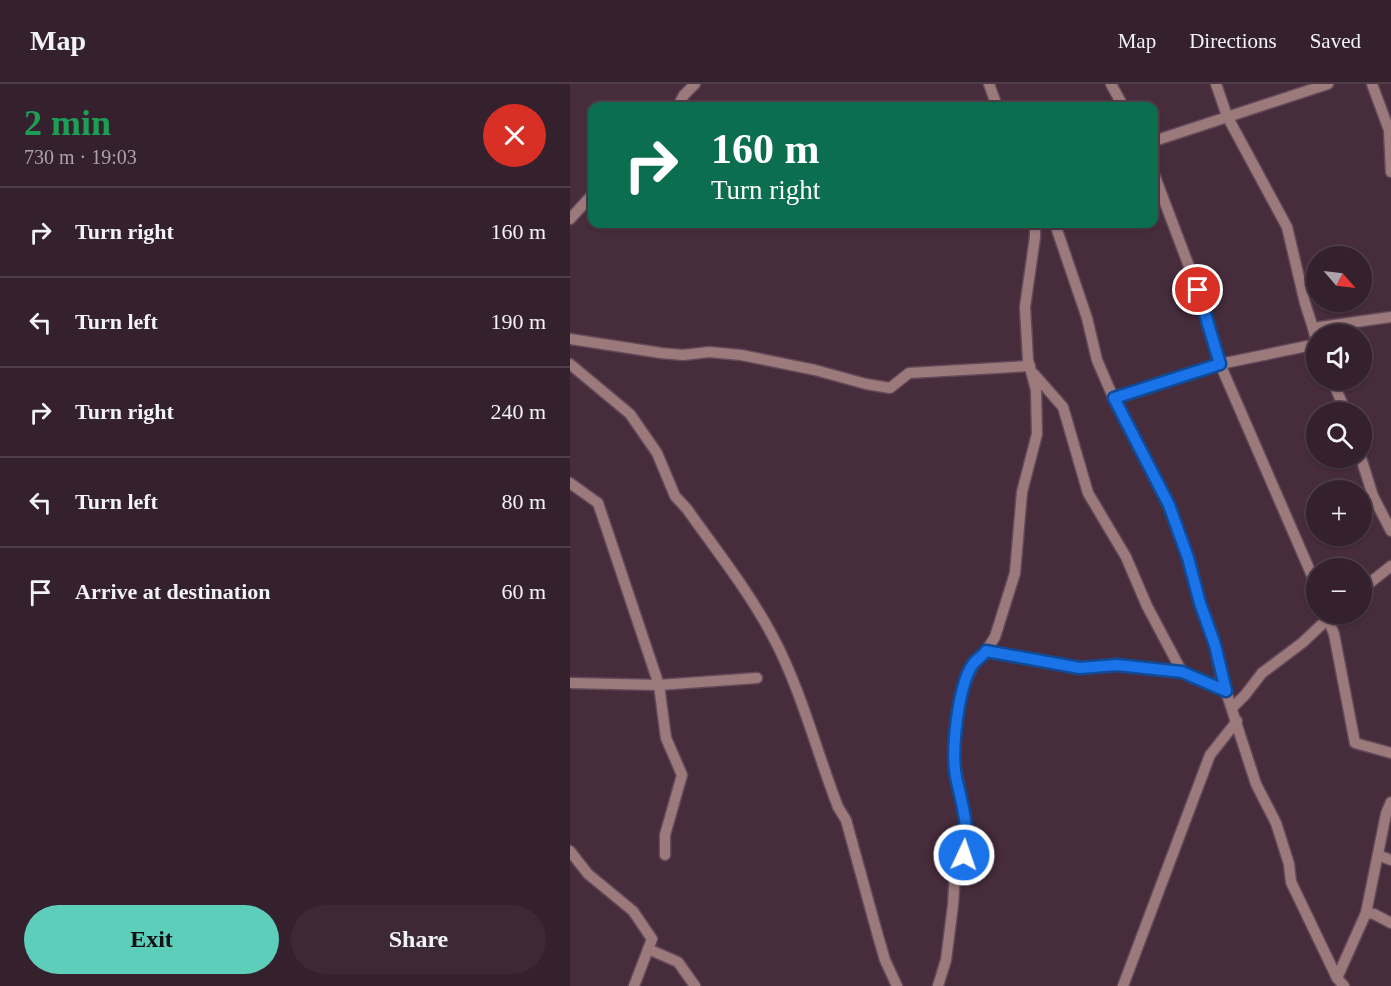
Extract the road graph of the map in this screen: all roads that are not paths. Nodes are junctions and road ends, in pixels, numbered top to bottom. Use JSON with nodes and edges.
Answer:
{"nodes":[{"id":1,"x":695,"y":84,"type":"edge"},
{"id":2,"x":989,"y":84,"type":"edge"},
{"id":3,"x":1112,"y":84,"type":"edge"},
{"id":4,"x":1216,"y":84,"type":"edge"},
{"id":5,"x":1328,"y":84,"type":"edge"},
{"id":6,"x":1372,"y":84,"type":"edge"},
{"id":7,"x":682,"y":102,"type":"edge"},
{"id":8,"x":996,"y":102,"type":"edge"},
{"id":9,"x":1121,"y":102,"type":"edge"},
{"id":10,"x":1227,"y":116,"type":"junction"},
{"id":11,"x":1158,"y":140,"type":"edge"},
{"id":12,"x":1391,"y":172,"type":"edge"},
{"id":13,"x":1158,"y":185,"type":"edge"},
{"id":14,"x":588,"y":199,"type":"edge"},
{"id":15,"x":570,"y":219,"type":"edge"},
{"id":16,"x":1035,"y":228,"type":"edge"},
{"id":17,"x":1056,"y":228,"type":"edge"},
{"id":18,"x":1391,"y":317,"type":"edge"},
{"id":19,"x":1312,"y":324,"type":"edge"},
{"id":20,"x":1341,"y":324,"type":"edge"},
{"id":21,"x":570,"y":339,"type":"edge"},
{"id":22,"x":1306,"y":346,"type":"edge"},
{"id":23,"x":570,"y":364,"type":"edge"},
{"id":24,"x":1220,"y":364,"type":"junction"},
{"id":25,"x":1030,"y":369,"type":"junction"},
{"id":26,"x":1114,"y":398,"type":"junction"},
{"id":27,"x":1364,"y":468,"type":"edge"},
{"id":28,"x":570,"y":483,"type":"edge"},
{"id":29,"x":1391,"y":531,"type":"edge"},
{"id":30,"x":1306,"y":562,"type":"edge"},
{"id":31,"x":1391,"y":566,"type":"edge"},
{"id":32,"x":1372,"y":582,"type":"edge"},
{"id":33,"x":1320,"y":624,"type":"edge"},
{"id":34,"x":1331,"y":624,"type":"edge"},
{"id":35,"x":986,"y":651,"type":"junction"},
{"id":36,"x":1182,"y":672,"type":"junction"},
{"id":37,"x":757,"y":678,"type":"dead end"},
{"id":38,"x":570,"y":683,"type":"edge"},
{"id":39,"x":659,"y":686,"type":"junction"},
{"id":40,"x":1226,"y":691,"type":"junction"},
{"id":41,"x":1232,"y":708,"type":"junction"},
{"id":42,"x":1237,"y":721,"type":"junction"},
{"id":43,"x":1391,"y":753,"type":"edge"},
{"id":44,"x":1391,"y":802,"type":"edge"},
{"id":45,"x":570,"y":851,"type":"edge"},
{"id":46,"x":665,"y":855,"type":"dead end"},
{"id":47,"x":1378,"y":855,"type":"junction"},
{"id":48,"x":1391,"y":860,"type":"edge"},
{"id":49,"x":1366,"y":913,"type":"junction"},
{"id":50,"x":1391,"y":923,"type":"edge"},
{"id":51,"x":648,"y":949,"type":"junction"},
{"id":52,"x":1340,"y":982,"type":"edge"},
{"id":53,"x":633,"y":986,"type":"edge"},
{"id":54,"x":695,"y":986,"type":"edge"},
{"id":55,"x":897,"y":986,"type":"edge"},
{"id":56,"x":938,"y":986,"type":"edge"},
{"id":57,"x":1123,"y":986,"type":"edge"}],
"edges":[{"from":1,"to":7,"type":"street"},
{"from":2,"to":8,"type":"street"},
{"from":3,"to":9,"type":"street"},
{"from":4,"to":10,"type":"street"},
{"from":5,"to":10,"type":"street"},
{"from":6,"to":12,"type":"street"},
{"from":10,"to":11,"type":"street"},
{"from":10,"to":19,"type":"street"},
{"from":13,"to":24,"type":"street"},
{"from":14,"to":15,"type":"street"},
{"from":16,"to":25,"type":"street"},
{"from":17,"to":26,"type":"street"},
{"from":18,"to":20,"type":"street"},
{"from":21,"to":25,"type":"street"},
{"from":22,"to":24,"type":"street"},
{"from":23,"to":55,"type":"street"},
{"from":24,"to":26,"type":"street"},
{"from":24,"to":30,"type":"street"},
{"from":25,"to":35,"type":"street"},
{"from":25,"to":36,"type":"street"},
{"from":26,"to":40,"type":"street"},
{"from":27,"to":29,"type":"street"},
{"from":28,"to":39,"type":"street"},
{"from":31,"to":32,"type":"street"},
{"from":33,"to":41,"type":"street"},
{"from":34,"to":43,"type":"street"},
{"from":35,"to":36,"type":"street"},
{"from":35,"to":56,"type":"street"},
{"from":36,"to":40,"type":"street"},
{"from":37,"to":39,"type":"street"},
{"from":38,"to":39,"type":"street"},
{"from":39,"to":46,"type":"street"},
{"from":40,"to":41,"type":"street"},
{"from":41,"to":42,"type":"street"},
{"from":42,"to":52,"type":"street"},
{"from":42,"to":57,"type":"street"},
{"from":44,"to":47,"type":"street"},
{"from":45,"to":51,"type":"street"},
{"from":47,"to":48,"type":"street"},
{"from":47,"to":49,"type":"street"},
{"from":49,"to":50,"type":"street"},
{"from":49,"to":52,"type":"street"},
{"from":51,"to":53,"type":"street"},
{"from":51,"to":54,"type":"street"}]}
